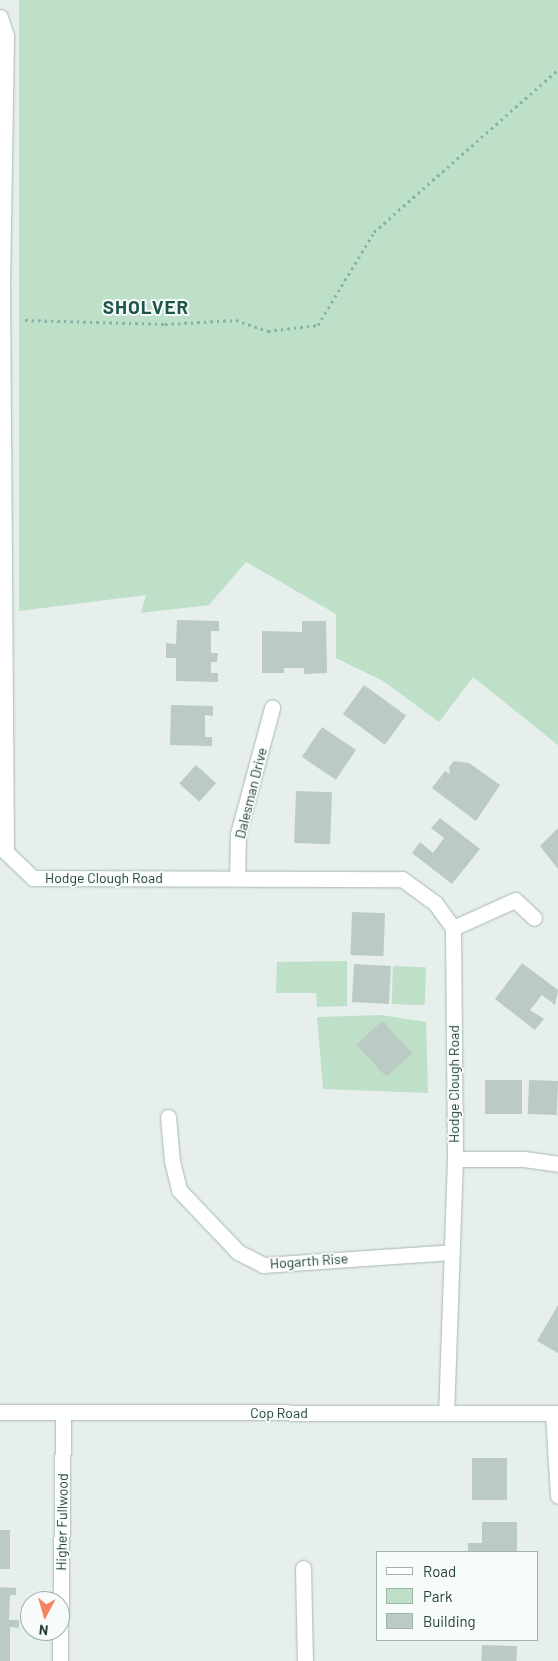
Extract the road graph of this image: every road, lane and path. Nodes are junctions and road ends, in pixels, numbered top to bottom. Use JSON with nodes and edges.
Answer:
{"nodes":[{"id":1,"x":0,"y":17,"type":"edge"},
{"id":2,"x":558,"y":70,"type":"edge"},
{"id":3,"x":1,"y":279,"type":"edge"},
{"id":4,"x":2,"y":319,"type":"junction"},
{"id":5,"x":272,"y":708,"type":"dead end"},
{"id":6,"x":2,"y":719,"type":"edge"},
{"id":7,"x":237,"y":878,"type":"junction"},
{"id":8,"x":534,"y":918,"type":"dead end"},
{"id":9,"x":453,"y":928,"type":"junction"},
{"id":10,"x":168,"y":1117,"type":"dead end"},
{"id":11,"x":454,"y":1159,"type":"junction"},
{"id":12,"x":558,"y":1164,"type":"edge"},
{"id":13,"x":452,"y":1252,"type":"junction"},
{"id":14,"x":0,"y":1412,"type":"edge"},
{"id":15,"x":63,"y":1413,"type":"junction"},
{"id":16,"x":446,"y":1413,"type":"junction"},
{"id":17,"x":556,"y":1414,"type":"edge"},
{"id":18,"x":558,"y":1496,"type":"edge"},
{"id":19,"x":303,"y":1568,"type":"dead end"},
{"id":20,"x":60,"y":1661,"type":"edge"},
{"id":21,"x":305,"y":1661,"type":"edge"}],
"edges":[{"from":1,"to":3,"type":"street","name":"Hodge Clough Road"},
{"from":2,"to":4,"type":"path"},
{"from":3,"to":4,"type":"street","name":"Hodge Clough Road"},
{"from":4,"to":6,"type":"street","name":"Hodge Clough Road"},
{"from":5,"to":7,"type":"street","name":"Dalesman Drive"},
{"from":6,"to":7,"type":"street","name":"Hodge Clough Road"},
{"from":7,"to":9,"type":"street","name":"Hodge Clough Road"},
{"from":8,"to":9,"type":"street"},
{"from":9,"to":11,"type":"street","name":"Hodge Clough Road"},
{"from":10,"to":13,"type":"street","name":"Hogarth Rise"},
{"from":11,"to":12,"type":"street"},
{"from":11,"to":13,"type":"street","name":"Hodge Clough Road"},
{"from":13,"to":16,"type":"street","name":"Hodge Clough Road"},
{"from":14,"to":15,"type":"street","name":"Cop Road"},
{"from":15,"to":16,"type":"street","name":"Cop Road"},
{"from":15,"to":20,"type":"street","name":"Higher Fullwood"},
{"from":16,"to":17,"type":"street","name":"Cop Road"},
{"from":17,"to":18,"type":"street"},
{"from":19,"to":21,"type":"street"}]}
